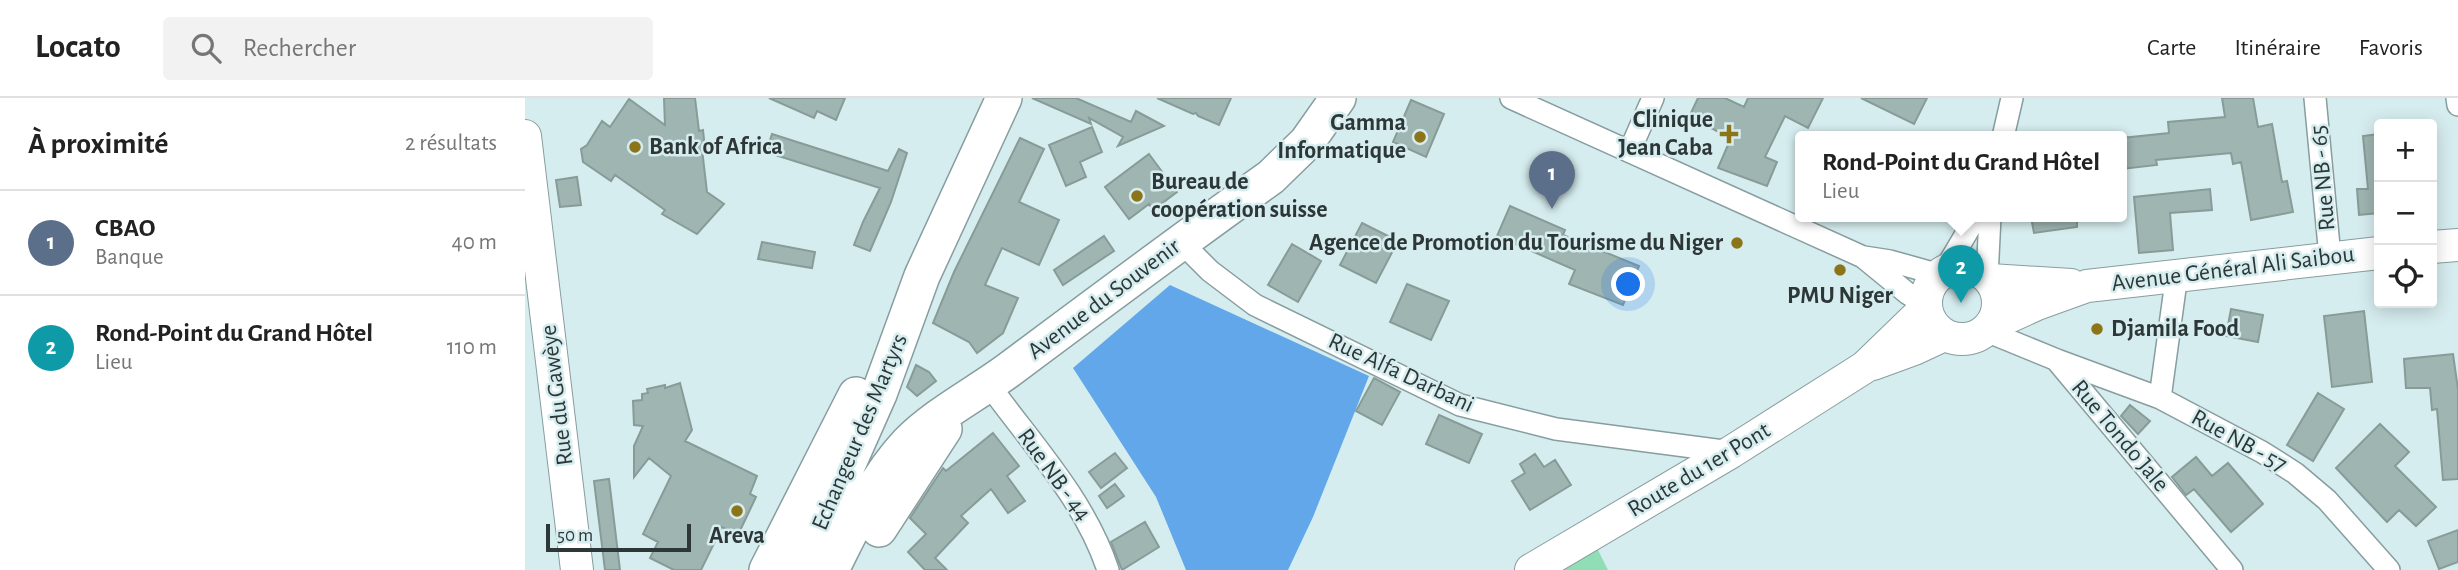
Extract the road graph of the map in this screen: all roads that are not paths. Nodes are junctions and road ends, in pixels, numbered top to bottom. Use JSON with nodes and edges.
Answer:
{"nodes":[{"id":1,"x":1004,"y":98,"type":"edge"},
{"id":2,"x":1338,"y":98,"type":"edge"},
{"id":3,"x":1510,"y":98,"type":"edge"},
{"id":4,"x":1654,"y":98,"type":"edge"},
{"id":5,"x":2012,"y":98,"type":"edge"},
{"id":6,"x":2315,"y":98,"type":"edge"},
{"id":7,"x":2457,"y":98,"type":"edge"},
{"id":8,"x":2458,"y":105,"type":"edge"},
{"id":9,"x":2004,"y":131,"type":"edge"},
{"id":10,"x":525,"y":136,"type":"edge"},
{"id":11,"x":1630,"y":150,"type":"junction"},
{"id":12,"x":1973,"y":222,"type":"edge"},
{"id":13,"x":1990,"y":222,"type":"edge"},
{"id":14,"x":1181,"y":242,"type":"junction"},
{"id":15,"x":2458,"y":245,"type":"edge"},
{"id":16,"x":2437,"y":247,"type":"edge"},
{"id":17,"x":2374,"y":253,"type":"edge"},
{"id":18,"x":1863,"y":257,"type":"junction"},
{"id":19,"x":2330,"y":257,"type":"junction"},
{"id":20,"x":1941,"y":274,"type":"junction"},
{"id":21,"x":2178,"y":274,"type":"junction"},
{"id":22,"x":1988,"y":278,"type":"junction"},
{"id":23,"x":2087,"y":286,"type":"junction"},
{"id":24,"x":916,"y":292,"type":"junction"},
{"id":25,"x":1926,"y":306,"type":"junction"},
{"id":26,"x":1989,"y":328,"type":"junction"},
{"id":27,"x":1944,"y":335,"type":"junction"},
{"id":28,"x":2057,"y":360,"type":"junction"},
{"id":29,"x":1865,"y":367,"type":"junction"},
{"id":30,"x":975,"y":394,"type":"junction"},
{"id":31,"x":2160,"y":398,"type":"junction"},
{"id":32,"x":1731,"y":452,"type":"junction"},
{"id":33,"x":892,"y":463,"type":"joint"},
{"id":34,"x":812,"y":567,"type":"edge"},
{"id":35,"x":577,"y":570,"type":"edge"},
{"id":36,"x":767,"y":570,"type":"edge"},
{"id":37,"x":856,"y":570,"type":"edge"},
{"id":38,"x":1108,"y":570,"type":"edge"},
{"id":39,"x":1531,"y":570,"type":"edge"},
{"id":40,"x":2232,"y":570,"type":"edge"},
{"id":41,"x":2389,"y":570,"type":"edge"}],
"edges":[{"from":1,"to":24,"type":"main road"},
{"from":2,"to":14,"type":"main road","name":"Avenue du Souvenir"},
{"from":3,"to":11,"type":"street"},
{"from":4,"to":11,"type":"street"},
{"from":5,"to":9,"type":"street"},
{"from":6,"to":19,"type":"street","name":"Rue NB - 65"},
{"from":7,"to":8,"type":"street"},
{"from":10,"to":35,"type":"street","name":"Rue du Gawèye"},
{"from":11,"to":18,"type":"street"},
{"from":12,"to":20,"type":"street"},
{"from":13,"to":22,"type":"street"},
{"from":14,"to":30,"type":"main road","name":"Avenue du Souvenir"},
{"from":14,"to":32,"type":"street","name":"Rue Alfa Darbani"},
{"from":15,"to":16,"type":"street"},
{"from":17,"to":19,"type":"street","name":"Avenue Général Ali Saibou"},
{"from":18,"to":20,"type":"street"},
{"from":18,"to":25,"type":"street"},
{"from":19,"to":21,"type":"street","name":"Avenue Général Ali Saibou"},
{"from":20,"to":22,"type":"street"},
{"from":20,"to":25,"type":"street"},
{"from":21,"to":23,"type":"street","name":"Avenue Général Ali Saibou"},
{"from":21,"to":31,"type":"street"},
{"from":22,"to":23,"type":"street","name":"Avenue Général Ali Saibou"},
{"from":22,"to":26,"type":"street"},
{"from":23,"to":26,"type":"street","name":"Avenue Général Ali Saibou"},
{"from":24,"to":34,"type":"main road","name":"Echangeur des Martyrs"},
{"from":24,"to":36,"type":"main road"},
{"from":25,"to":27,"type":"street"},
{"from":25,"to":29,"type":"street","name":"Route du 1er Pont"},
{"from":26,"to":27,"type":"street"},
{"from":26,"to":28,"type":"street","name":"Rue Tondo Jale"},
{"from":27,"to":29,"type":"street","name":"Route du 1er Pont"},
{"from":28,"to":31,"type":"street","name":"Rue NB - 57"},
{"from":28,"to":40,"type":"street","name":"Rue Tondo Jale"},
{"from":29,"to":32,"type":"street","name":"Route du 1er Pont"},
{"from":30,"to":33,"type":"main road","name":"Avenue du Souvenir"},
{"from":30,"to":37,"type":"main road"},
{"from":30,"to":38,"type":"street","name":"Rue NB - 44"},
{"from":31,"to":41,"type":"street","name":"Rue NB - 57"},
{"from":32,"to":39,"type":"street","name":"Route du 1er Pont"},
{"from":33,"to":34,"type":"main road","name":"Echangeur des Martyrs"}]}
